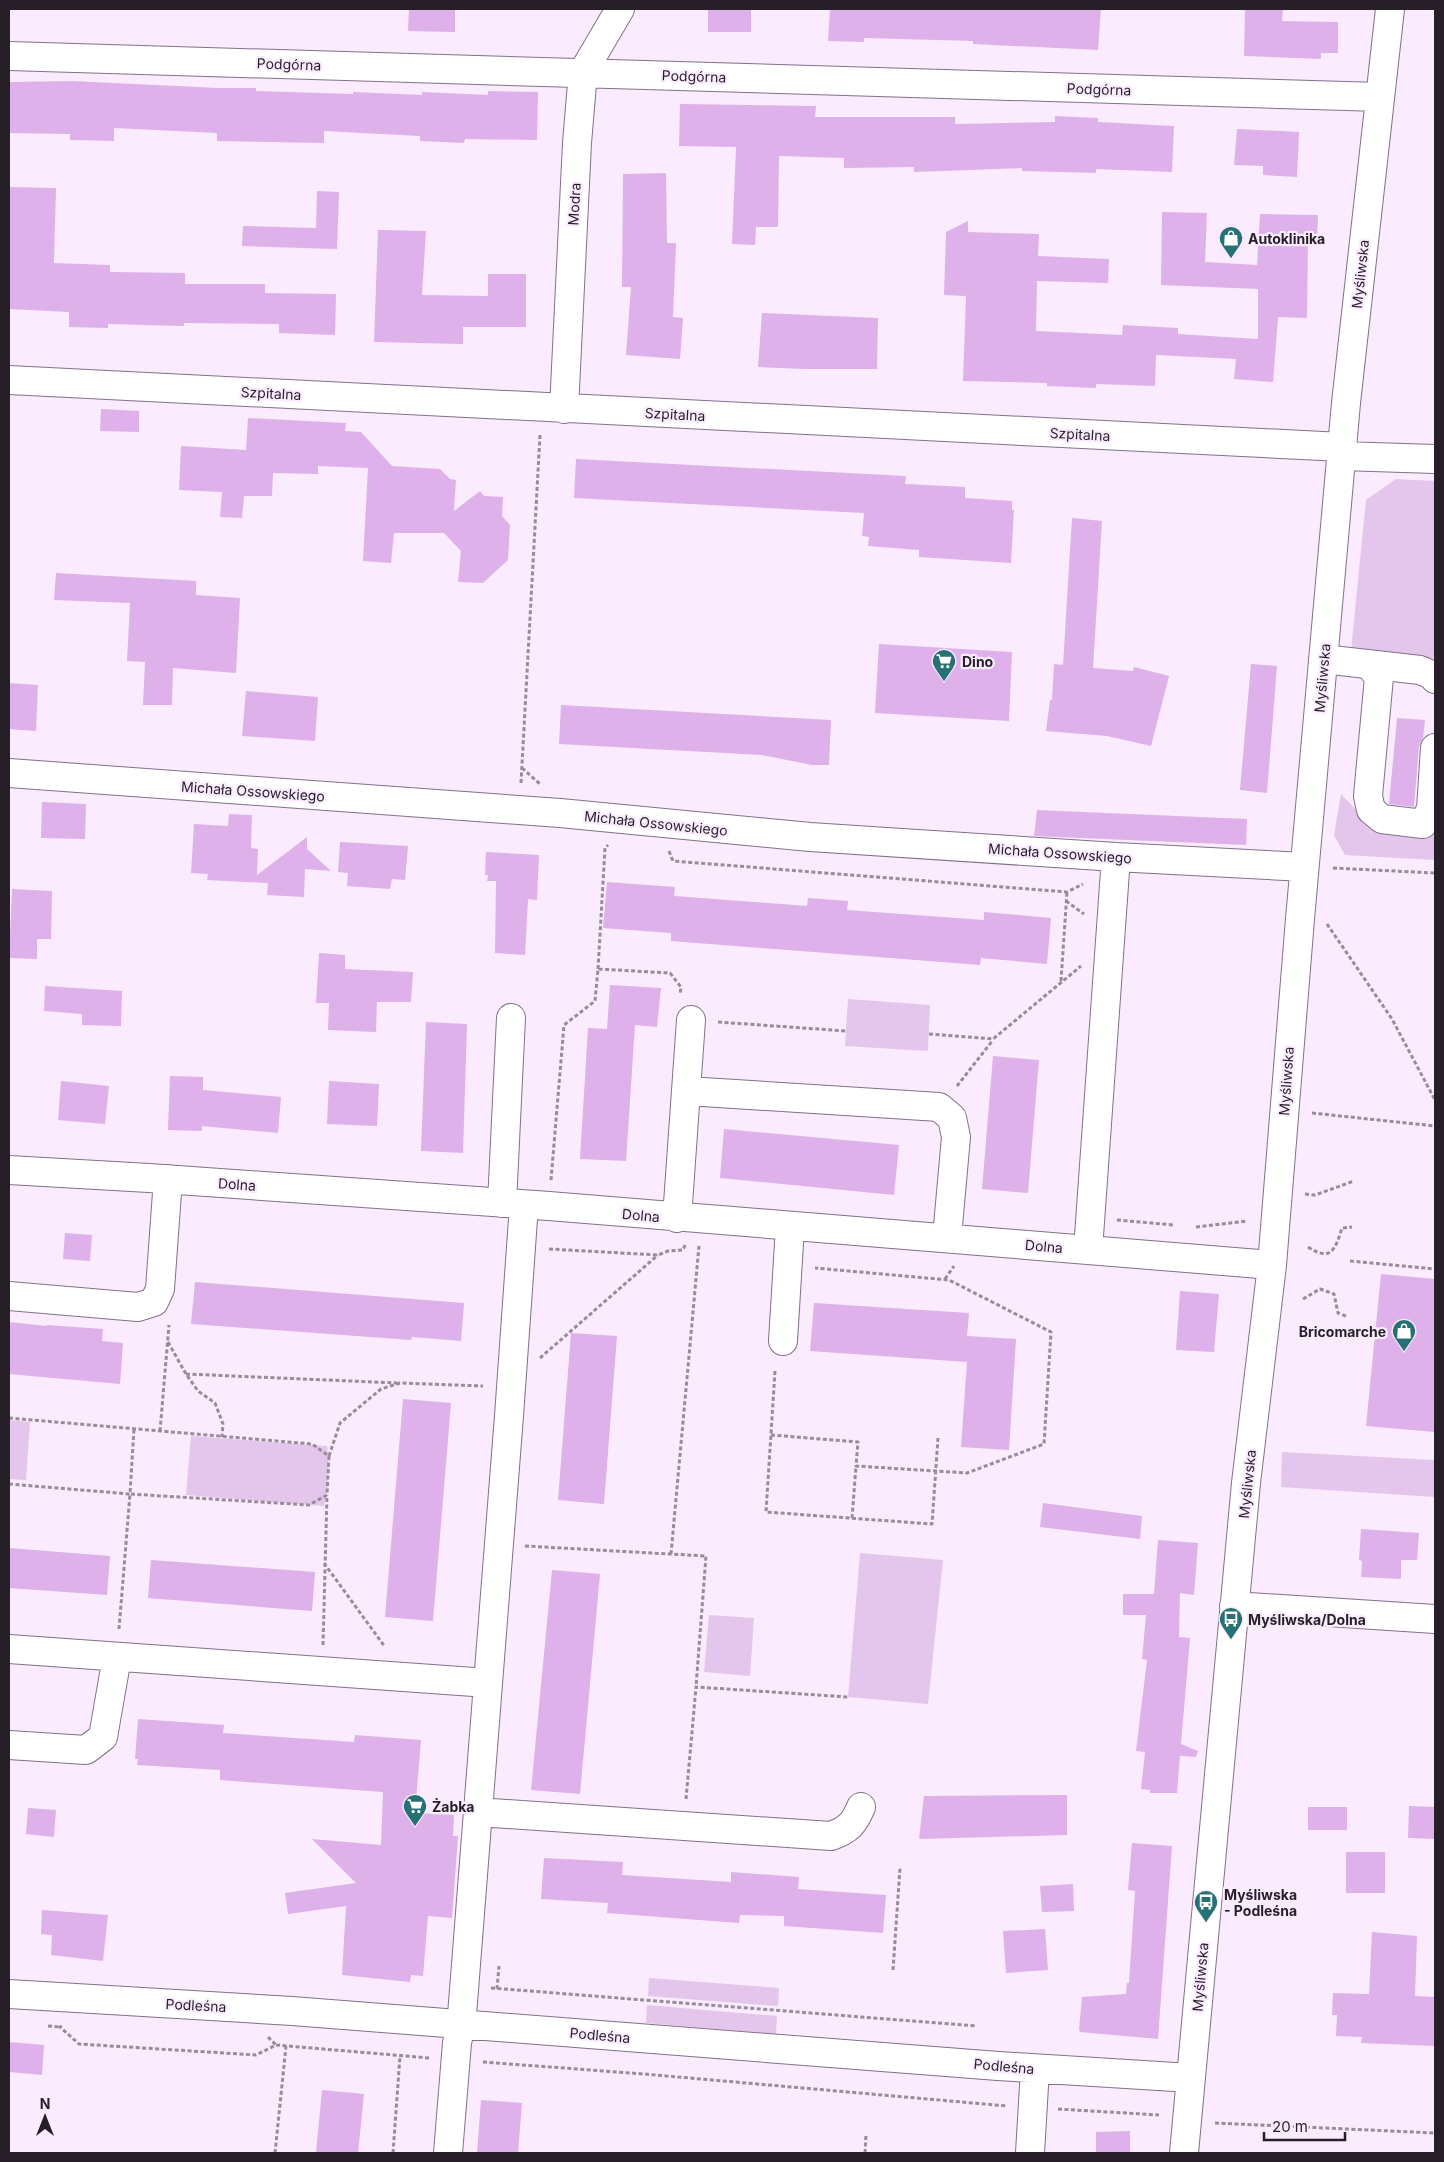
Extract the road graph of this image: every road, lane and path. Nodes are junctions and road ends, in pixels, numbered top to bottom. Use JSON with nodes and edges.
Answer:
{"nodes":[{"id":1,"x":620,"y":9,"type":"edge"},
{"id":2,"x":1390,"y":9,"type":"edge"},
{"id":3,"x":9,"y":56,"type":"edge"},
{"id":4,"x":583,"y":72,"type":"junction"},
{"id":5,"x":1380,"y":97,"type":"junction"},
{"id":6,"x":9,"y":380,"type":"edge"},
{"id":7,"x":564,"y":408,"type":"junction"},
{"id":8,"x":541,"y":432,"type":"dead end"},
{"id":9,"x":1341,"y":452,"type":"junction"},
{"id":10,"x":1435,"y":459,"type":"edge"},
{"id":11,"x":1324,"y":660,"type":"junction"},
{"id":12,"x":1370,"y":665,"type":"junction"},
{"id":13,"x":1435,"y":679,"type":"edge"},
{"id":14,"x":1435,"y":748,"type":"edge"},
{"id":15,"x":9,"y":773,"type":"edge"},
{"id":16,"x":520,"y":785,"type":"dead end"},
{"id":17,"x":1429,"y":823,"type":"edge"},
{"id":18,"x":610,"y":844,"type":"dead end"},
{"id":19,"x":668,"y":849,"type":"dead end"},
{"id":20,"x":1116,"y":857,"type":"junction"},
{"id":21,"x":1304,"y":867,"type":"junction"},
{"id":22,"x":1435,"y":873,"type":"edge"},
{"id":23,"x":1091,"y":880,"type":"dead end"},
{"id":24,"x":1066,"y":892,"type":"junction"},
{"id":25,"x":1325,"y":921,"type":"dead end"},
{"id":26,"x":1110,"y":940,"type":"junction"},
{"id":27,"x":598,"y":969,"type":"junction"},
{"id":28,"x":1061,"y":982,"type":"junction"},
{"id":29,"x":511,"y":1018,"type":"dead end"},
{"id":30,"x":691,"y":1020,"type":"junction"},
{"id":31,"x":846,"y":1031,"type":"dead end"},
{"id":32,"x":929,"y":1034,"type":"dead end"},
{"id":33,"x":993,"y":1039,"type":"junction"},
{"id":34,"x":687,"y":1091,"type":"junction"},
{"id":35,"x":1435,"y":1100,"type":"edge"},
{"id":36,"x":939,"y":1107,"type":"junction"},
{"id":37,"x":1309,"y":1113,"type":"dead end"},
{"id":38,"x":1435,"y":1126,"type":"edge"},
{"id":39,"x":9,"y":1170,"type":"edge"},
{"id":40,"x":168,"y":1179,"type":"junction"},
{"id":41,"x":1354,"y":1181,"type":"dead end"},
{"id":42,"x":551,"y":1183,"type":"dead end"},
{"id":43,"x":1302,"y":1194,"type":"dead end"},
{"id":44,"x":513,"y":1204,"type":"junction"},
{"id":45,"x":1111,"y":1220,"type":"dead end"},
{"id":46,"x":1247,"y":1221,"type":"dead end"},
{"id":47,"x":1174,"y":1225,"type":"dead end"},
{"id":48,"x":692,"y":1226,"type":"junction"},
{"id":49,"x":790,"y":1227,"type":"junction"},
{"id":50,"x":1196,"y":1227,"type":"dead end"},
{"id":51,"x":1352,"y":1227,"type":"dead end"},
{"id":52,"x":1308,"y":1247,"type":"dead end"},
{"id":53,"x":545,"y":1248,"type":"dead end"},
{"id":54,"x":953,"y":1248,"type":"junction"},
{"id":55,"x":1088,"y":1250,"type":"junction"},
{"id":56,"x":658,"y":1255,"type":"junction"},
{"id":57,"x":1350,"y":1261,"type":"dead end"},
{"id":58,"x":1272,"y":1265,"type":"junction"},
{"id":59,"x":788,"y":1266,"type":"junction"},
{"id":60,"x":1435,"y":1269,"type":"edge"},
{"id":61,"x":944,"y":1280,"type":"junction"},
{"id":62,"x":9,"y":1296,"type":"edge"},
{"id":63,"x":1303,"y":1299,"type":"dead end"},
{"id":64,"x":154,"y":1302,"type":"junction"},
{"id":65,"x":1346,"y":1316,"type":"dead end"},
{"id":66,"x":168,"y":1341,"type":"junction"},
{"id":67,"x":783,"y":1341,"type":"dead end"},
{"id":68,"x":534,"y":1364,"type":"dead end"},
{"id":69,"x":775,"y":1371,"type":"dead end"},
{"id":70,"x":186,"y":1374,"type":"junction"},
{"id":71,"x":400,"y":1384,"type":"junction"},
{"id":72,"x":511,"y":1387,"type":"junction"},
{"id":73,"x":9,"y":1418,"type":"edge"},
{"id":74,"x":134,"y":1429,"type":"junction"},
{"id":75,"x":160,"y":1431,"type":"junction"},
{"id":76,"x":771,"y":1435,"type":"junction"},
{"id":77,"x":222,"y":1437,"type":"junction"},
{"id":78,"x":938,"y":1438,"type":"dead end"},
{"id":79,"x":329,"y":1456,"type":"junction"},
{"id":80,"x":856,"y":1466,"type":"junction"},
{"id":81,"x":936,"y":1471,"type":"junction"},
{"id":82,"x":9,"y":1484,"type":"edge"},
{"id":83,"x":130,"y":1494,"type":"junction"},
{"id":84,"x":327,"y":1495,"type":"junction"},
{"id":85,"x":852,"y":1518,"type":"junction"},
{"id":86,"x":499,"y":1545,"type":"junction"},
{"id":87,"x":671,"y":1554,"type":"junction"},
{"id":88,"x":324,"y":1563,"type":"junction"},
{"id":89,"x":1234,"y":1606,"type":"junction"},
{"id":90,"x":1435,"y":1619,"type":"edge"},
{"id":91,"x":9,"y":1649,"type":"edge"},
{"id":92,"x":117,"y":1657,"type":"junction"},
{"id":93,"x":323,"y":1671,"type":"junction"},
{"id":94,"x":406,"y":1676,"type":"junction"},
{"id":95,"x":488,"y":1684,"type":"junction"},
{"id":96,"x":696,"y":1687,"type":"junction"},
{"id":97,"x":848,"y":1697,"type":"dead end"},
{"id":98,"x":9,"y":1745,"type":"edge"},
{"id":99,"x":861,"y":1807,"type":"dead end"},
{"id":100,"x":478,"y":1812,"type":"junction"},
{"id":101,"x":684,"y":1827,"type":"junction"},
{"id":102,"x":900,"y":1868,"type":"dead end"},
{"id":103,"x":499,"y":1966,"type":"dead end"},
{"id":104,"x":892,"y":1970,"type":"dead end"},
{"id":105,"x":483,"y":1988,"type":"dead end"},
{"id":106,"x":497,"y":1989,"type":"junction"},
{"id":107,"x":9,"y":1994,"type":"edge"},
{"id":108,"x":67,"y":2022,"type":"dead end"},
{"id":109,"x":461,"y":2026,"type":"junction"},
{"id":110,"x":977,"y":2026,"type":"dead end"},
{"id":111,"x":264,"y":2032,"type":"dead end"},
{"id":112,"x":276,"y":2045,"type":"junction"},
{"id":113,"x":286,"y":2046,"type":"junction"},
{"id":114,"x":400,"y":2056,"type":"junction"},
{"id":115,"x":455,"y":2060,"type":"junction"},
{"id":116,"x":1035,"y":2069,"type":"junction"},
{"id":117,"x":1191,"y":2078,"type":"junction"},
{"id":118,"x":1033,"y":2108,"type":"junction"},
{"id":119,"x":1176,"y":2118,"type":"junction"},
{"id":120,"x":1435,"y":2133,"type":"edge"},
{"id":121,"x":866,"y":2135,"type":"dead end"},
{"id":122,"x":275,"y":2153,"type":"edge"},
{"id":123,"x":393,"y":2153,"type":"edge"},
{"id":124,"x":448,"y":2153,"type":"edge"},
{"id":125,"x":865,"y":2153,"type":"edge"},
{"id":126,"x":1030,"y":2153,"type":"edge"},
{"id":127,"x":1184,"y":2153,"type":"edge"}],
"edges":[{"from":1,"to":4,"type":"street","name":"Modra"},
{"from":2,"to":5,"type":"street","name":"Myśliwska"},
{"from":3,"to":4,"type":"street","name":"Podgórna"},
{"from":4,"to":5,"type":"street","name":"Podgórna"},
{"from":4,"to":7,"type":"street","name":"Modra"},
{"from":5,"to":9,"type":"street","name":"Myśliwska"},
{"from":6,"to":7,"type":"street","name":"Szpitalna"},
{"from":7,"to":9,"type":"street","name":"Szpitalna"},
{"from":8,"to":16,"type":"path"},
{"from":9,"to":10,"type":"street","name":"Szpitalna"},
{"from":9,"to":11,"type":"street","name":"Myśliwska"},
{"from":11,"to":12,"type":"street"},
{"from":11,"to":21,"type":"street","name":"Myśliwska"},
{"from":12,"to":13,"type":"street"},
{"from":12,"to":17,"type":"street"},
{"from":14,"to":17,"type":"street"},
{"from":15,"to":20,"type":"street","name":"Michała Ossowskiego"},
{"from":18,"to":27,"type":"path"},
{"from":19,"to":24,"type":"path"},
{"from":20,"to":21,"type":"street","name":"Michała Ossowskiego"},
{"from":20,"to":26,"type":"street"},
{"from":21,"to":22,"type":"path"},
{"from":21,"to":58,"type":"street","name":"Myśliwska"},
{"from":23,"to":24,"type":"path"},
{"from":24,"to":28,"type":"path"},
{"from":25,"to":35,"type":"path"},
{"from":26,"to":28,"type":"path"},
{"from":26,"to":55,"type":"street"},
{"from":27,"to":30,"type":"path"},
{"from":27,"to":42,"type":"path"},
{"from":28,"to":33,"type":"path"},
{"from":29,"to":44,"type":"street"},
{"from":30,"to":31,"type":"path"},
{"from":30,"to":34,"type":"street"},
{"from":32,"to":33,"type":"path"},
{"from":33,"to":36,"type":"path"},
{"from":34,"to":36,"type":"street"},
{"from":34,"to":48,"type":"street"},
{"from":36,"to":54,"type":"street"},
{"from":37,"to":38,"type":"path"},
{"from":39,"to":40,"type":"street","name":"Dolna"},
{"from":40,"to":44,"type":"street","name":"Dolna"},
{"from":40,"to":64,"type":"street"},
{"from":41,"to":43,"type":"path"},
{"from":44,"to":48,"type":"street","name":"Dolna"},
{"from":44,"to":72,"type":"street"},
{"from":45,"to":47,"type":"path"},
{"from":46,"to":50,"type":"path"},
{"from":48,"to":49,"type":"street","name":"Dolna"},
{"from":48,"to":56,"type":"path"},
{"from":48,"to":87,"type":"path"},
{"from":49,"to":54,"type":"street","name":"Dolna"},
{"from":49,"to":59,"type":"street"},
{"from":51,"to":52,"type":"path"},
{"from":53,"to":56,"type":"path"},
{"from":54,"to":55,"type":"street","name":"Dolna"},
{"from":54,"to":61,"type":"path"},
{"from":55,"to":58,"type":"street","name":"Dolna"},
{"from":56,"to":68,"type":"path"},
{"from":57,"to":60,"type":"path"},
{"from":58,"to":89,"type":"street","name":"Myśliwska"},
{"from":59,"to":61,"type":"path"},
{"from":59,"to":67,"type":"street"},
{"from":61,"to":81,"type":"path"},
{"from":62,"to":64,"type":"street"},
{"from":63,"to":65,"type":"path"},
{"from":64,"to":66,"type":"path"},
{"from":66,"to":70,"type":"path"},
{"from":66,"to":75,"type":"path"},
{"from":69,"to":76,"type":"path"},
{"from":70,"to":71,"type":"path"},
{"from":70,"to":77,"type":"path"},
{"from":71,"to":72,"type":"path"},
{"from":71,"to":79,"type":"path"},
{"from":72,"to":86,"type":"street"},
{"from":73,"to":74,"type":"path"},
{"from":74,"to":75,"type":"path"},
{"from":74,"to":83,"type":"path"},
{"from":75,"to":77,"type":"path"},
{"from":76,"to":80,"type":"path"},
{"from":76,"to":85,"type":"path"},
{"from":77,"to":79,"type":"path"},
{"from":78,"to":81,"type":"path"},
{"from":79,"to":84,"type":"path"},
{"from":80,"to":81,"type":"path"},
{"from":80,"to":85,"type":"path"},
{"from":81,"to":85,"type":"path"},
{"from":82,"to":83,"type":"path"},
{"from":83,"to":84,"type":"path"},
{"from":83,"to":92,"type":"path"},
{"from":84,"to":88,"type":"path"},
{"from":86,"to":87,"type":"path"},
{"from":86,"to":95,"type":"street"},
{"from":87,"to":96,"type":"path"},
{"from":88,"to":93,"type":"path"},
{"from":88,"to":94,"type":"path"},
{"from":89,"to":90,"type":"street"},
{"from":89,"to":117,"type":"street","name":"Myśliwska"},
{"from":91,"to":92,"type":"street"},
{"from":92,"to":93,"type":"street"},
{"from":92,"to":98,"type":"street"},
{"from":93,"to":94,"type":"street"},
{"from":94,"to":95,"type":"street"},
{"from":95,"to":100,"type":"street"},
{"from":96,"to":97,"type":"path"},
{"from":96,"to":101,"type":"path"},
{"from":99,"to":101,"type":"street"},
{"from":100,"to":101,"type":"street"},
{"from":100,"to":109,"type":"street"},
{"from":102,"to":104,"type":"path"},
{"from":103,"to":106,"type":"path"},
{"from":105,"to":106,"type":"path"},
{"from":106,"to":110,"type":"path"},
{"from":107,"to":109,"type":"street","name":"Podleśna"},
{"from":108,"to":112,"type":"path"},
{"from":109,"to":115,"type":"street"},
{"from":109,"to":116,"type":"street","name":"Podleśna"},
{"from":111,"to":112,"type":"path"},
{"from":112,"to":113,"type":"path"},
{"from":113,"to":114,"type":"path"},
{"from":113,"to":122,"type":"path"},
{"from":114,"to":115,"type":"path"},
{"from":114,"to":123,"type":"path"},
{"from":115,"to":118,"type":"path"},
{"from":115,"to":124,"type":"street"},
{"from":116,"to":117,"type":"street","name":"Podleśna"},
{"from":116,"to":118,"type":"street"},
{"from":117,"to":119,"type":"street","name":"Myśliwska"},
{"from":118,"to":119,"type":"path"},
{"from":118,"to":126,"type":"street"},
{"from":119,"to":120,"type":"path"},
{"from":119,"to":127,"type":"street","name":"Myśliwska"},
{"from":121,"to":125,"type":"path"}]}
